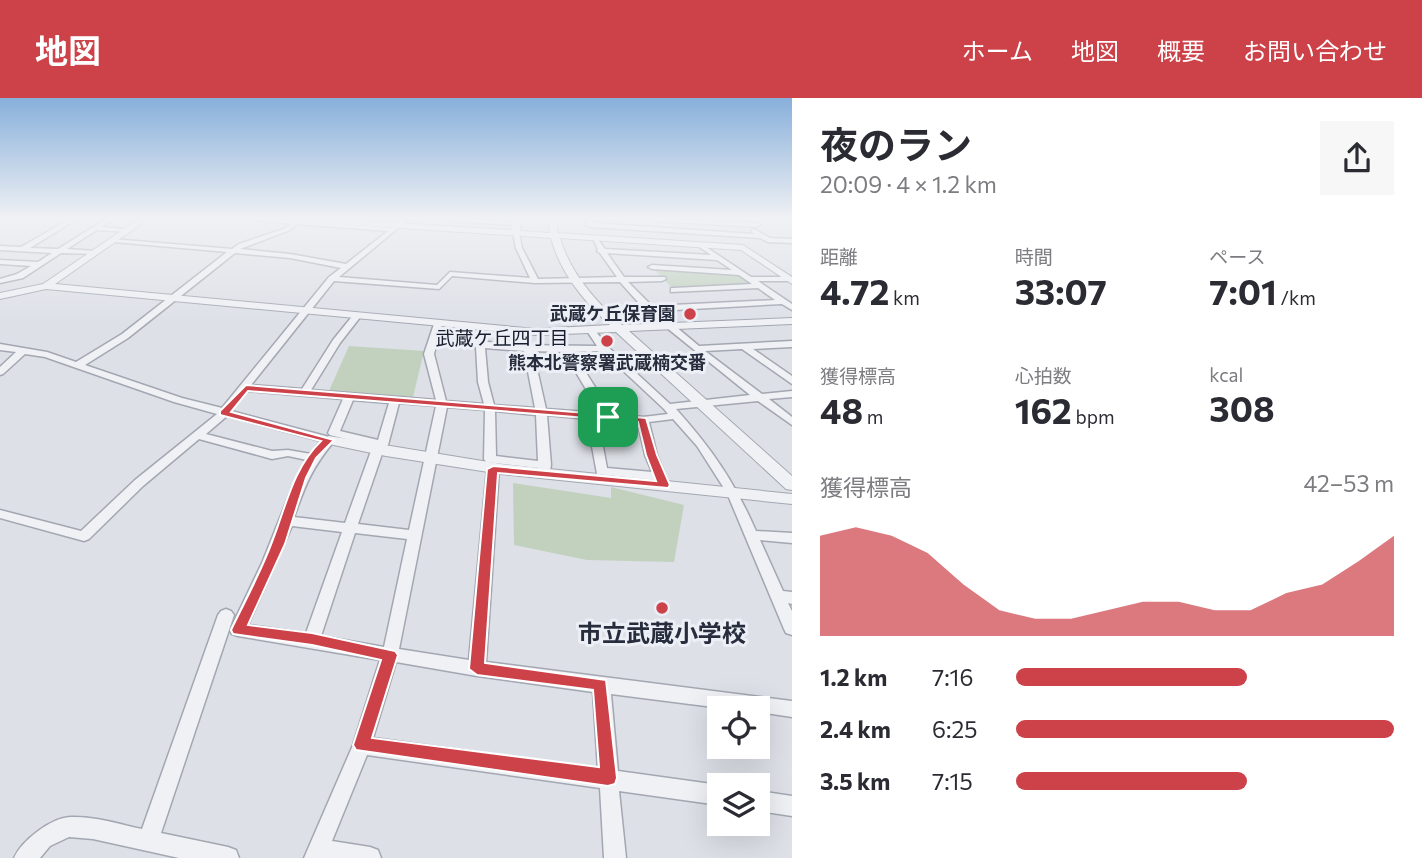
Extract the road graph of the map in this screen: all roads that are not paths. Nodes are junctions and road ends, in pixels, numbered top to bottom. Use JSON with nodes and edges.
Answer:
{"nodes":[{"id":1,"x":55,"y":254,"type":"edge"},
{"id":2,"x":93,"y":254,"type":"edge"},
{"id":3,"x":229,"y":254,"type":"edge"},
{"id":4,"x":276,"y":254,"type":"edge"},
{"id":5,"x":359,"y":254,"type":"edge"},
{"id":6,"x":522,"y":254,"type":"edge"},
{"id":7,"x":560,"y":254,"type":"edge"},
{"id":8,"x":602,"y":254,"type":"edge"},
{"id":9,"x":641,"y":254,"type":"edge"},
{"id":10,"x":650,"y":254,"type":"edge"},
{"id":11,"x":714,"y":254,"type":"edge"},
{"id":12,"x":753,"y":254,"type":"edge"},
{"id":13,"x":719,"y":258,"type":"junction"},
{"id":14,"x":0,"y":262,"type":"edge"},
{"id":15,"x":40,"y":264,"type":"junction"},
{"id":16,"x":344,"y":266,"type":"junction"},
{"id":17,"x":652,"y":267,"type":"junction"},
{"id":18,"x":741,"y":273,"type":"junction"},
{"id":19,"x":0,"y":279,"type":"edge"},
{"id":20,"x":332,"y":279,"type":"junction"},
{"id":21,"x":620,"y":279,"type":"junction"},
{"id":22,"x":662,"y":279,"type":"junction"},
{"id":23,"x":750,"y":279,"type":"junction"},
{"id":24,"x":791,"y":279,"type":"edge"},
{"id":25,"x":575,"y":280,"type":"junction"},
{"id":26,"x":535,"y":281,"type":"junction"},
{"id":27,"x":46,"y":286,"type":"junction"},
{"id":28,"x":759,"y":286,"type":"junction"},
{"id":29,"x":674,"y":290,"type":"junction"},
{"id":30,"x":0,"y":296,"type":"edge"},
{"id":31,"x":173,"y":299,"type":"junction"},
{"id":32,"x":783,"y":303,"type":"junction"},
{"id":33,"x":694,"y":307,"type":"junction"},
{"id":34,"x":792,"y":308,"type":"edge"},
{"id":35,"x":649,"y":309,"type":"junction"},
{"id":36,"x":306,"y":312,"type":"junction"},
{"id":37,"x":357,"y":316,"type":"junction"},
{"id":38,"x":792,"y":321,"type":"edge"},
{"id":39,"x":438,"y":324,"type":"junction"},
{"id":40,"x":671,"y":327,"type":"junction"},
{"id":41,"x":618,"y":330,"type":"junction"},
{"id":42,"x":591,"y":331,"type":"junction"},
{"id":43,"x":432,"y":339,"type":"junction"},
{"id":44,"x":480,"y":345,"type":"junction"},
{"id":45,"x":791,"y":345,"type":"edge"},
{"id":46,"x":0,"y":347,"type":"edge"},
{"id":47,"x":745,"y":347,"type":"junction"},
{"id":48,"x":604,"y":348,"type":"junction"},
{"id":49,"x":528,"y":349,"type":"junction"},
{"id":50,"x":699,"y":349,"type":"junction"},
{"id":51,"x":24,"y":350,"type":"junction"},
{"id":52,"x":568,"y":351,"type":"junction"},
{"id":53,"x":79,"y":364,"type":"junction"},
{"id":54,"x":0,"y":372,"type":"edge"},
{"id":55,"x":792,"y":380,"type":"edge"},
{"id":56,"x":246,"y":388,"type":"junction"},
{"id":57,"x":304,"y":394,"type":"junction"},
{"id":58,"x":792,"y":394,"type":"edge"},
{"id":59,"x":761,"y":397,"type":"junction"},
{"id":60,"x":349,"y":398,"type":"junction"},
{"id":61,"x":395,"y":401,"type":"junction"},
{"id":62,"x":442,"y":404,"type":"junction"},
{"id":63,"x":702,"y":404,"type":"junction"},
{"id":64,"x":490,"y":408,"type":"junction"},
{"id":65,"x":541,"y":412,"type":"junction"},
{"id":66,"x":671,"y":412,"type":"junction"},
{"id":67,"x":224,"y":413,"type":"junction"},
{"id":68,"x":592,"y":415,"type":"junction"},
{"id":69,"x":608,"y":417,"type":"junction"},
{"id":70,"x":643,"y":420,"type":"junction"},
{"id":71,"x":792,"y":422,"type":"edge"},
{"id":72,"x":197,"y":435,"type":"junction"},
{"id":73,"x":329,"y":440,"type":"junction"},
{"id":74,"x":377,"y":451,"type":"junction"},
{"id":75,"x":311,"y":457,"type":"junction"},
{"id":76,"x":430,"y":461,"type":"junction"},
{"id":77,"x":493,"y":469,"type":"junction"},
{"id":78,"x":545,"y":469,"type":"junction"},
{"id":79,"x":662,"y":481,"type":"junction"},
{"id":80,"x":792,"y":485,"type":"edge"},
{"id":81,"x":733,"y":492,"type":"junction"},
{"id":82,"x":792,"y":499,"type":"edge"},
{"id":83,"x":1,"y":515,"type":"edge"},
{"id":84,"x":287,"y":521,"type":"junction"},
{"id":85,"x":350,"y":528,"type":"junction"},
{"id":86,"x":413,"y":535,"type":"junction"},
{"id":87,"x":752,"y":536,"type":"junction"},
{"id":88,"x":792,"y":538,"type":"edge"},
{"id":89,"x":785,"y":597,"type":"edge"},
{"id":90,"x":226,"y":615,"type":"dead end"},
{"id":91,"x":792,"y":629,"type":"edge"},
{"id":92,"x":312,"y":639,"type":"junction"},
{"id":93,"x":390,"y":655,"type":"junction"},
{"id":94,"x":477,"y":669,"type":"junction"},
{"id":95,"x":601,"y":684,"type":"junction"},
{"id":96,"x":792,"y":709,"type":"edge"},
{"id":97,"x":362,"y":745,"type":"junction"},
{"id":98,"x":608,"y":778,"type":"junction"},
{"id":99,"x":707,"y":793,"type":"edge"},
{"id":100,"x":770,"y":803,"type":"edge"},
{"id":101,"x":792,"y":806,"type":"edge"},
{"id":102,"x":148,"y":841,"type":"junction"},
{"id":103,"x":317,"y":854,"type":"edge"},
{"id":104,"x":25,"y":858,"type":"edge"},
{"id":105,"x":228,"y":858,"type":"edge"},
{"id":106,"x":370,"y":858,"type":"edge"},
{"id":107,"x":615,"y":858,"type":"edge"}],
"edges":[{"from":1,"to":15,"type":"street"},
{"from":2,"to":27,"type":"street"},
{"from":3,"to":31,"type":"street"},
{"from":4,"to":16,"type":"street"},
{"from":5,"to":16,"type":"street"},
{"from":6,"to":26,"type":"street"},
{"from":7,"to":25,"type":"street"},
{"from":8,"to":21,"type":"street"},
{"from":9,"to":17,"type":"street"},
{"from":10,"to":13,"type":"street"},
{"from":11,"to":13,"type":"street"},
{"from":12,"to":24,"type":"street"},
{"from":13,"to":18,"type":"street"},
{"from":14,"to":15,"type":"street"},
{"from":15,"to":19,"type":"street"},
{"from":16,"to":20,"type":"street"},
{"from":17,"to":18,"type":"street"},
{"from":17,"to":22,"type":"street"},
{"from":18,"to":23,"type":"street"},
{"from":20,"to":26,"type":"street"},
{"from":20,"to":36,"type":"street"},
{"from":21,"to":22,"type":"street"},
{"from":21,"to":25,"type":"street"},
{"from":21,"to":35,"type":"street"},
{"from":22,"to":29,"type":"street"},
{"from":23,"to":24,"type":"street"},
{"from":23,"to":28,"type":"street"},
{"from":25,"to":26,"type":"street"},
{"from":25,"to":41,"type":"street"},
{"from":27,"to":30,"type":"street"},
{"from":27,"to":31,"type":"street"},
{"from":28,"to":29,"type":"street"},
{"from":28,"to":32,"type":"street"},
{"from":29,"to":33,"type":"street"},
{"from":31,"to":36,"type":"street"},
{"from":31,"to":53,"type":"street"},
{"from":32,"to":33,"type":"street"},
{"from":32,"to":34,"type":"street"},
{"from":33,"to":35,"type":"street"},
{"from":35,"to":40,"type":"street"},
{"from":36,"to":37,"type":"street"},
{"from":36,"to":56,"type":"street"},
{"from":37,"to":39,"type":"street"},
{"from":37,"to":57,"type":"street"},
{"from":38,"to":40,"type":"street"},
{"from":39,"to":42,"type":"street"},
{"from":39,"to":43,"type":"street"},
{"from":40,"to":41,"type":"street"},
{"from":40,"to":50,"type":"street"},
{"from":41,"to":42,"type":"street"},
{"from":41,"to":63,"type":"street"},
{"from":42,"to":48,"type":"street"},
{"from":43,"to":44,"type":"street"},
{"from":43,"to":62,"type":"street"},
{"from":44,"to":49,"type":"street"},
{"from":44,"to":64,"type":"street"},
{"from":45,"to":47,"type":"street"},
{"from":46,"to":51,"type":"street"},
{"from":47,"to":50,"type":"street"},
{"from":47,"to":55,"type":"street"},
{"from":48,"to":52,"type":"street"},
{"from":48,"to":66,"type":"street"},
{"from":49,"to":52,"type":"street"},
{"from":49,"to":65,"type":"street"},
{"from":50,"to":59,"type":"street"},
{"from":51,"to":53,"type":"street"},
{"from":51,"to":54,"type":"street"},
{"from":52,"to":69,"type":"street"},
{"from":53,"to":67,"type":"street"},
{"from":56,"to":57,"type":"street"},
{"from":56,"to":67,"type":"street"},
{"from":57,"to":60,"type":"street"},
{"from":58,"to":59,"type":"street"},
{"from":59,"to":63,"type":"street"},
{"from":59,"to":71,"type":"street"},
{"from":60,"to":61,"type":"street"},
{"from":60,"to":61,"type":"street"},
{"from":61,"to":62,"type":"street"},
{"from":62,"to":64,"type":"street"},
{"from":62,"to":76,"type":"street"},
{"from":63,"to":66,"type":"street"},
{"from":63,"to":80,"type":"street"},
{"from":64,"to":65,"type":"street"},
{"from":64,"to":78,"type":"street"},
{"from":65,"to":68,"type":"street"},
{"from":65,"to":78,"type":"street"},
{"from":66,"to":70,"type":"street"},
{"from":66,"to":81,"type":"street"},
{"from":67,"to":72,"type":"street"},
{"from":67,"to":73,"type":"street"},
{"from":68,"to":69,"type":"street"},
{"from":68,"to":79,"type":"street"},
{"from":69,"to":70,"type":"street"},
{"from":70,"to":79,"type":"street"},
{"from":72,"to":75,"type":"street"},
{"from":72,"to":83,"type":"street"},
{"from":73,"to":74,"type":"street"},
{"from":73,"to":75,"type":"street"},
{"from":74,"to":76,"type":"street"},
{"from":74,"to":85,"type":"street"},
{"from":75,"to":84,"type":"street"},
{"from":76,"to":77,"type":"street"},
{"from":76,"to":86,"type":"street"},
{"from":77,"to":78,"type":"street"},
{"from":77,"to":94,"type":"street"},
{"from":78,"to":79,"type":"street"},
{"from":79,"to":81,"type":"street"},
{"from":81,"to":82,"type":"street"},
{"from":81,"to":87,"type":"street"},
{"from":84,"to":85,"type":"street"},
{"from":84,"to":92,"type":"street"},
{"from":85,"to":86,"type":"street"},
{"from":85,"to":92,"type":"street"},
{"from":86,"to":93,"type":"street"},
{"from":87,"to":88,"type":"street"},
{"from":87,"to":89,"type":"street"},
{"from":89,"to":91,"type":"street"},
{"from":90,"to":102,"type":"street"},
{"from":92,"to":93,"type":"street"},
{"from":93,"to":94,"type":"street"},
{"from":93,"to":97,"type":"street"},
{"from":94,"to":95,"type":"street"},
{"from":95,"to":96,"type":"street"},
{"from":95,"to":98,"type":"street"},
{"from":97,"to":98,"type":"street"},
{"from":97,"to":103,"type":"street"},
{"from":98,"to":99,"type":"street"},
{"from":98,"to":107,"type":"street"},
{"from":100,"to":101,"type":"street"},
{"from":102,"to":104,"type":"street"},
{"from":102,"to":105,"type":"street"},
{"from":103,"to":106,"type":"street"}]}
